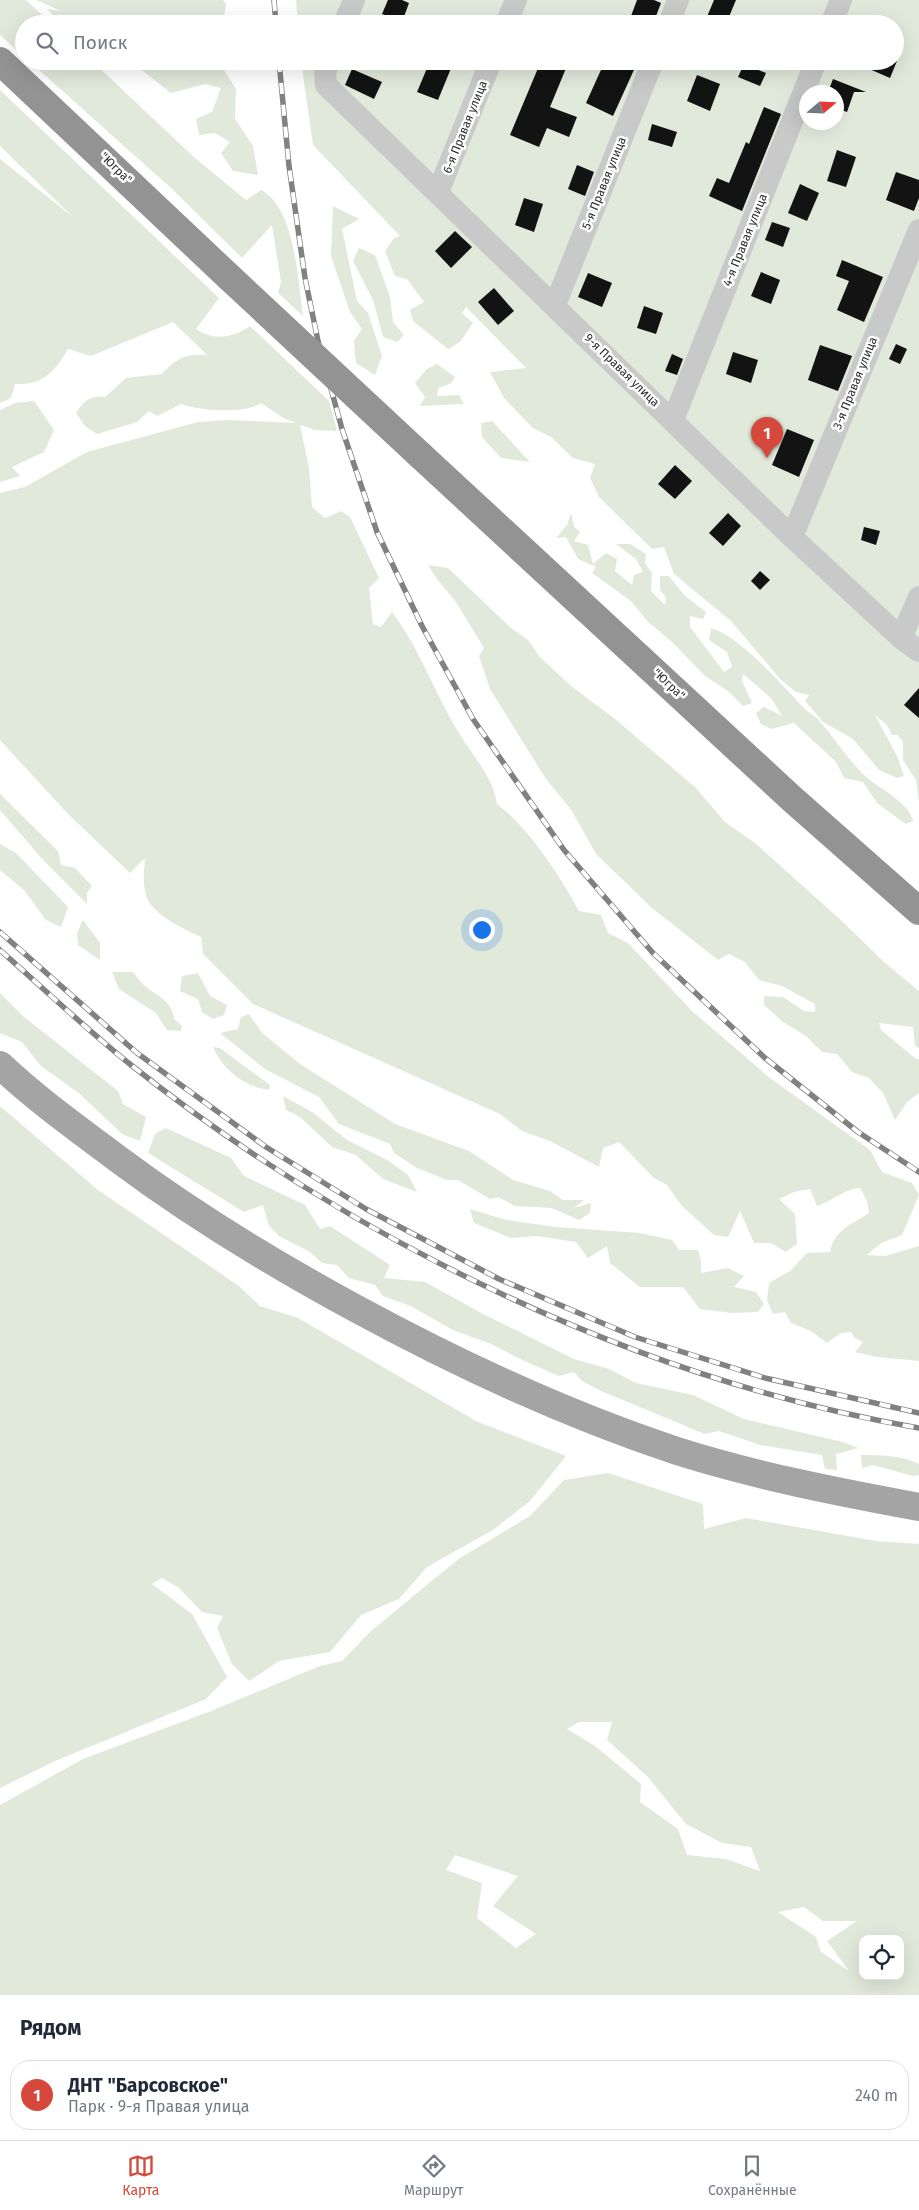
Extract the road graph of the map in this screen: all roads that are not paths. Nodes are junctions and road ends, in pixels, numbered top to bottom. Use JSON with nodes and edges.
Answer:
{"nodes":[{"id":1,"x":354,"y":0,"type":"edge"},
{"id":2,"x":516,"y":0,"type":"edge"},
{"id":3,"x":678,"y":0,"type":"edge"},
{"id":4,"x":841,"y":0,"type":"edge"},
{"id":5,"x":348,"y":15,"type":"edge"},
{"id":6,"x":510,"y":15,"type":"edge"},
{"id":7,"x":672,"y":15,"type":"edge"},
{"id":8,"x":835,"y":15,"type":"edge"},
{"id":9,"x":0,"y":62,"type":"edge"},
{"id":10,"x":325,"y":70,"type":"edge"},
{"id":11,"x":487,"y":70,"type":"edge"},
{"id":12,"x":649,"y":70,"type":"edge"},
{"id":13,"x":812,"y":70,"type":"edge"},
{"id":14,"x":438,"y":192,"type":"junction"},
{"id":15,"x":919,"y":230,"type":"edge"},
{"id":16,"x":555,"y":305,"type":"junction"},
{"id":17,"x":673,"y":420,"type":"junction"},
{"id":18,"x":792,"y":537,"type":"junction"},
{"id":19,"x":919,"y":597,"type":"edge"},
{"id":20,"x":901,"y":638,"type":"junction"},
{"id":21,"x":919,"y":651,"type":"edge"},
{"id":22,"x":919,"y":911,"type":"edge"},
{"id":23,"x":0,"y":1065,"type":"edge"},
{"id":24,"x":919,"y":1508,"type":"edge"}],
"edges":[{"from":1,"to":5,"type":"street"},
{"from":2,"to":6,"type":"street"},
{"from":3,"to":7,"type":"street"},
{"from":4,"to":8,"type":"street"},
{"from":9,"to":22,"type":"highway","name":"\"Югра\"","bridge":true},
{"from":10,"to":14,"type":"street","name":"9-я Правая улица"},
{"from":11,"to":14,"type":"street","name":"6-я Правая улица"},
{"from":12,"to":16,"type":"street","name":"5-я Правая улица"},
{"from":13,"to":17,"type":"street","name":"4-я Правая улица"},
{"from":14,"to":16,"type":"street","name":"9-я Правая улица"},
{"from":15,"to":18,"type":"street","name":"3-я Правая улица"},
{"from":16,"to":17,"type":"street","name":"9-я Правая улица"},
{"from":17,"to":18,"type":"street","name":"9-я Правая улица"},
{"from":18,"to":20,"type":"street","name":"9-я Правая улица"},
{"from":19,"to":20,"type":"street"},
{"from":20,"to":21,"type":"street","name":"9-я Правая улица"},
{"from":23,"to":24,"type":"main road"}]}
